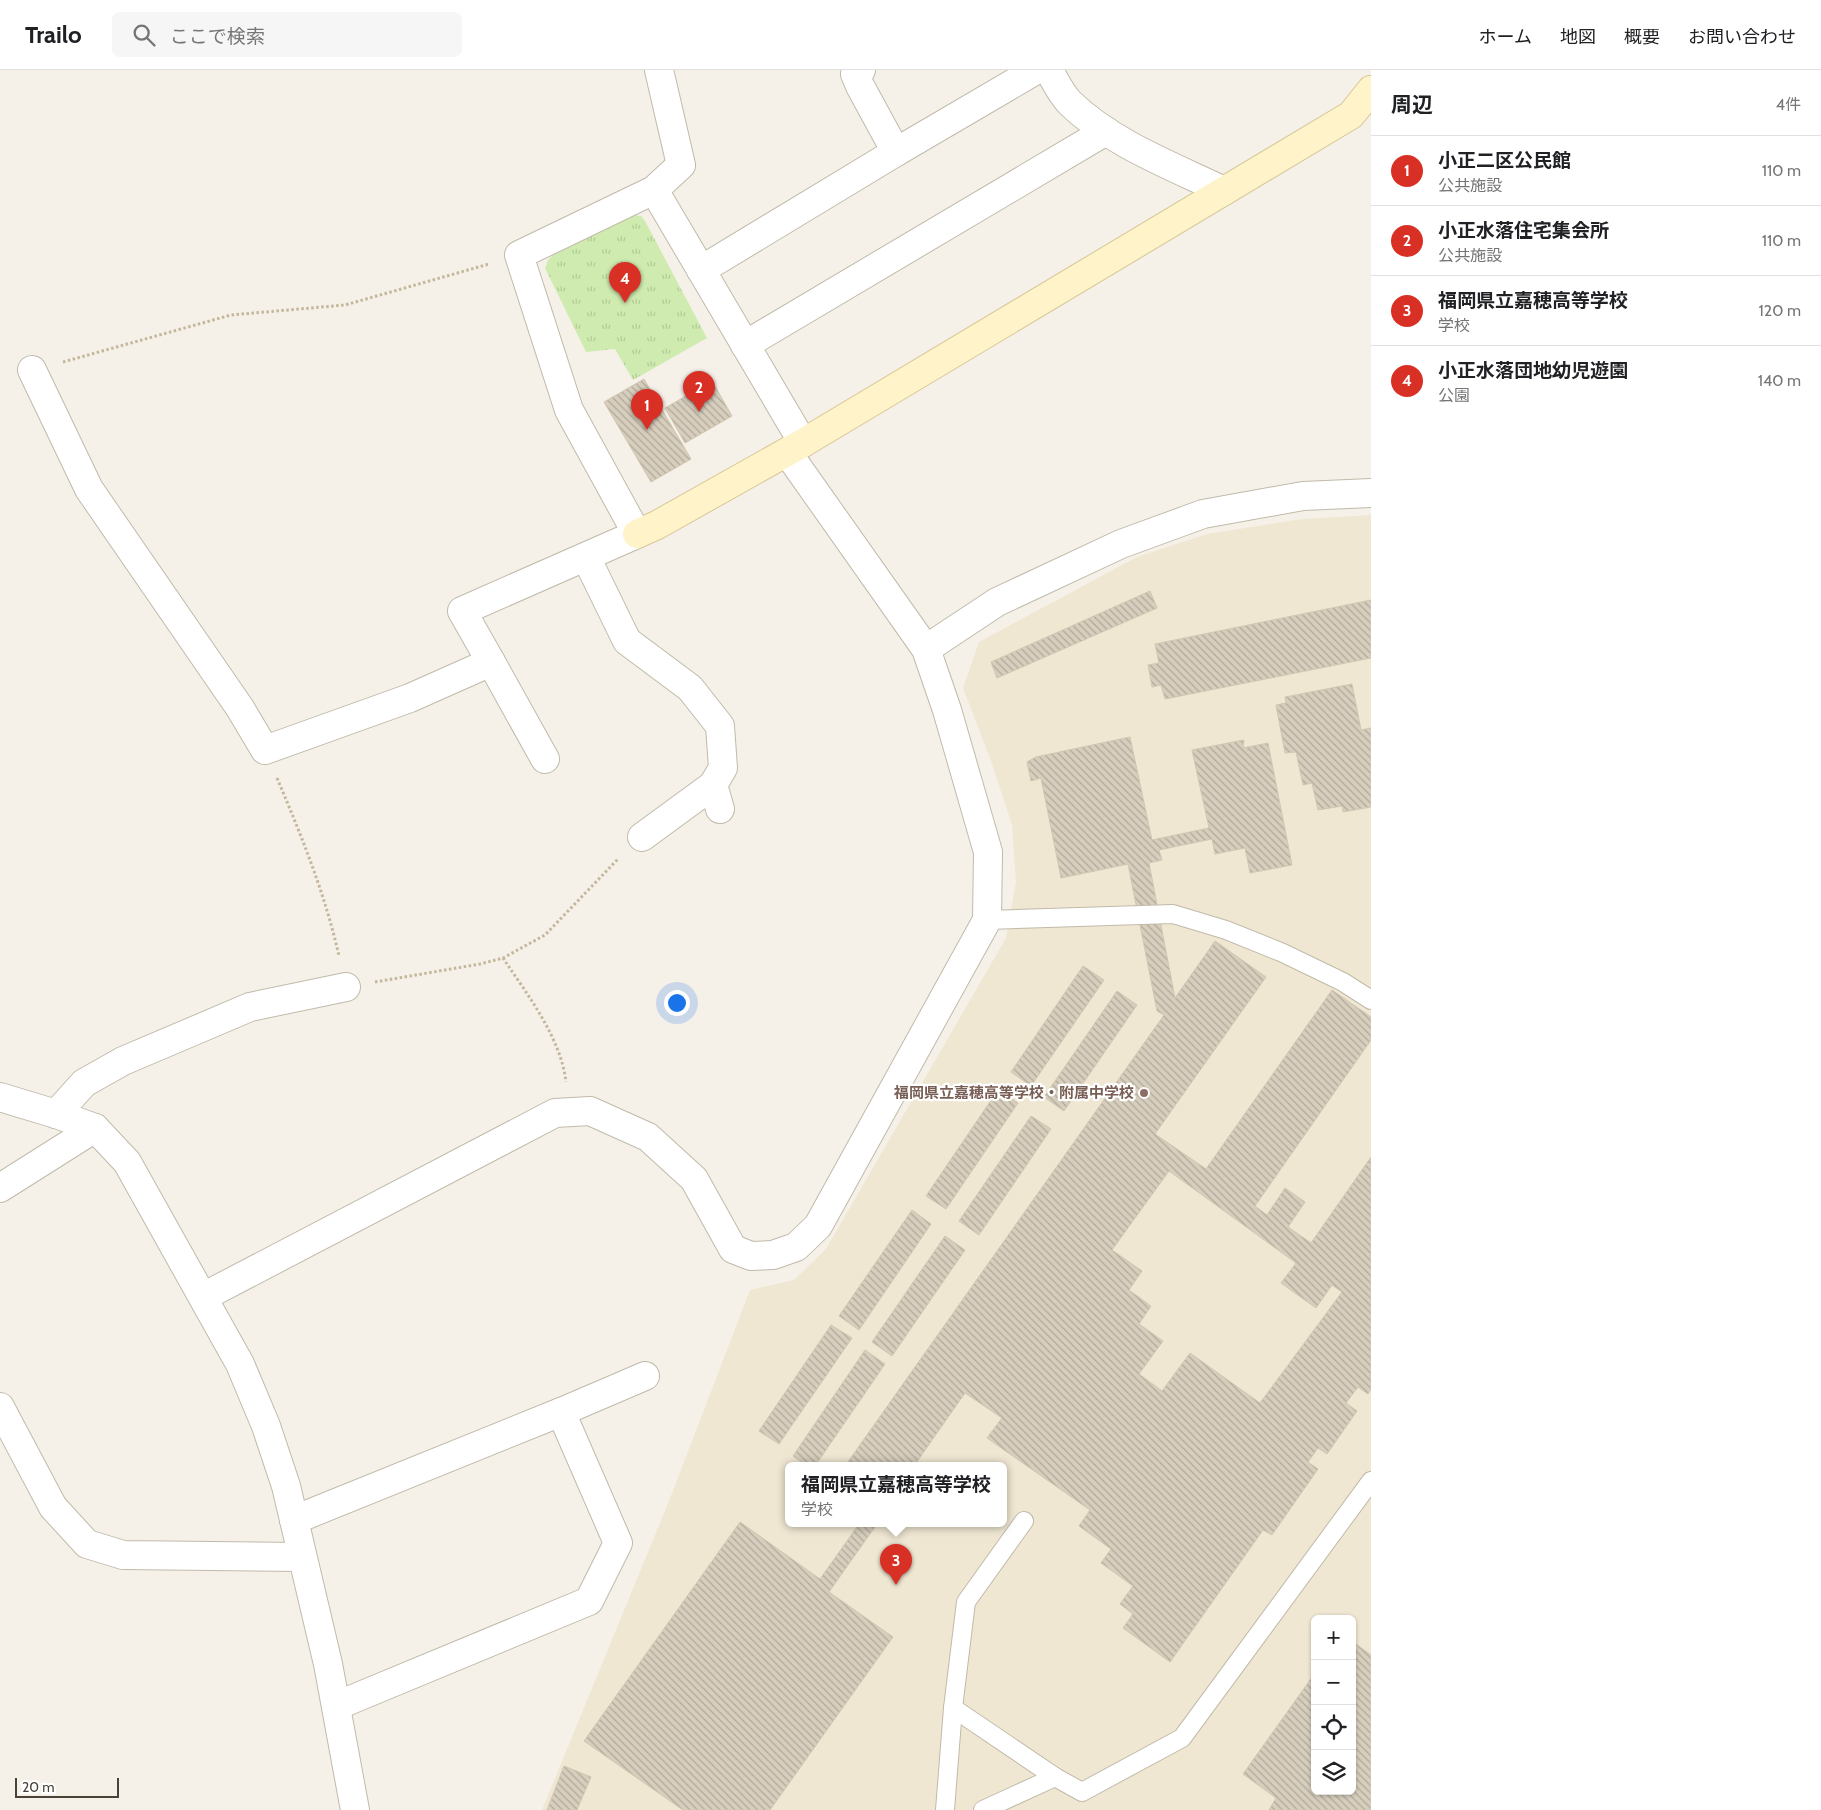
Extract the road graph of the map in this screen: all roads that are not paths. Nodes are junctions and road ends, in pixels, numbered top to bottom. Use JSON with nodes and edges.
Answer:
{"nodes":[{"id":1,"x":659,"y":70,"type":"edge"},
{"id":2,"x":861,"y":70,"type":"edge"},
{"id":3,"x":1036,"y":70,"type":"edge"},
{"id":4,"x":1050,"y":70,"type":"edge"},
{"id":5,"x":1371,"y":90,"type":"edge"},
{"id":6,"x":1106,"y":131,"type":"junction"},
{"id":7,"x":896,"y":152,"type":"junction"},
{"id":8,"x":654,"y":190,"type":"junction"},
{"id":9,"x":1224,"y":191,"type":"junction"},
{"id":10,"x":701,"y":270,"type":"junction"},
{"id":11,"x":745,"y":345,"type":"junction"},
{"id":12,"x":32,"y":370,"type":"road end"},
{"id":13,"x":794,"y":447,"type":"junction"},
{"id":14,"x":1371,"y":493,"type":"edge"},
{"id":15,"x":637,"y":534,"type":"junction"},
{"id":16,"x":586,"y":557,"type":"junction"},
{"id":17,"x":926,"y":649,"type":"junction"},
{"id":18,"x":491,"y":662,"type":"junction"},
{"id":19,"x":545,"y":759,"type":"dead end"},
{"id":20,"x":642,"y":837,"type":"road end"},
{"id":21,"x":987,"y":920,"type":"junction"},
{"id":22,"x":346,"y":987,"type":"road end"},
{"id":23,"x":1371,"y":1000,"type":"edge"},
{"id":24,"x":0,"y":1097,"type":"edge"},
{"id":25,"x":56,"y":1114,"type":"junction"},
{"id":26,"x":95,"y":1128,"type":"junction"},
{"id":27,"x":0,"y":1188,"type":"edge"},
{"id":28,"x":203,"y":1297,"type":"junction"},
{"id":29,"x":645,"y":1376,"type":"dead end"},
{"id":30,"x":0,"y":1407,"type":"edge"},
{"id":31,"x":562,"y":1412,"type":"junction"},
{"id":32,"x":1371,"y":1481,"type":"edge"},
{"id":33,"x":294,"y":1520,"type":"junction"},
{"id":34,"x":1024,"y":1521,"type":"dead end"},
{"id":35,"x":302,"y":1557,"type":"junction"},
{"id":36,"x":336,"y":1706,"type":"junction"},
{"id":37,"x":953,"y":1708,"type":"junction"},
{"id":38,"x":1055,"y":1776,"type":"junction"},
{"id":39,"x":355,"y":1810,"type":"edge"},
{"id":40,"x":945,"y":1810,"type":"edge"},
{"id":41,"x":983,"y":1810,"type":"edge"}],
"edges":[{"from":1,"to":8,"type":"street"},
{"from":2,"to":7,"type":"street"},
{"from":3,"to":7,"type":"street"},
{"from":4,"to":6,"type":"street"},
{"from":5,"to":9,"type":"street"},
{"from":6,"to":9,"type":"street"},
{"from":6,"to":11,"type":"street"},
{"from":7,"to":10,"type":"street"},
{"from":8,"to":10,"type":"street"},
{"from":8,"to":15,"type":"street"},
{"from":9,"to":13,"type":"street"},
{"from":10,"to":11,"type":"street"},
{"from":11,"to":13,"type":"street"},
{"from":12,"to":18,"type":"street"},
{"from":13,"to":15,"type":"street"},
{"from":13,"to":17,"type":"street"},
{"from":14,"to":17,"type":"street"},
{"from":15,"to":16,"type":"street"},
{"from":16,"to":18,"type":"street"},
{"from":16,"to":20,"type":"street"},
{"from":17,"to":21,"type":"street"},
{"from":18,"to":19,"type":"street"},
{"from":21,"to":23,"type":"lane"},
{"from":21,"to":28,"type":"street"},
{"from":22,"to":25,"type":"street"},
{"from":24,"to":25,"type":"street"},
{"from":25,"to":26,"type":"street"},
{"from":26,"to":27,"type":"street"},
{"from":26,"to":28,"type":"street"},
{"from":28,"to":33,"type":"street"},
{"from":29,"to":31,"type":"street"},
{"from":30,"to":35,"type":"street"},
{"from":31,"to":33,"type":"street"},
{"from":31,"to":36,"type":"street"},
{"from":32,"to":38,"type":"lane"},
{"from":33,"to":35,"type":"street"},
{"from":34,"to":37,"type":"lane"},
{"from":35,"to":36,"type":"street"},
{"from":36,"to":39,"type":"street"},
{"from":37,"to":38,"type":"lane"},
{"from":37,"to":40,"type":"lane"},
{"from":38,"to":41,"type":"lane"}]}
